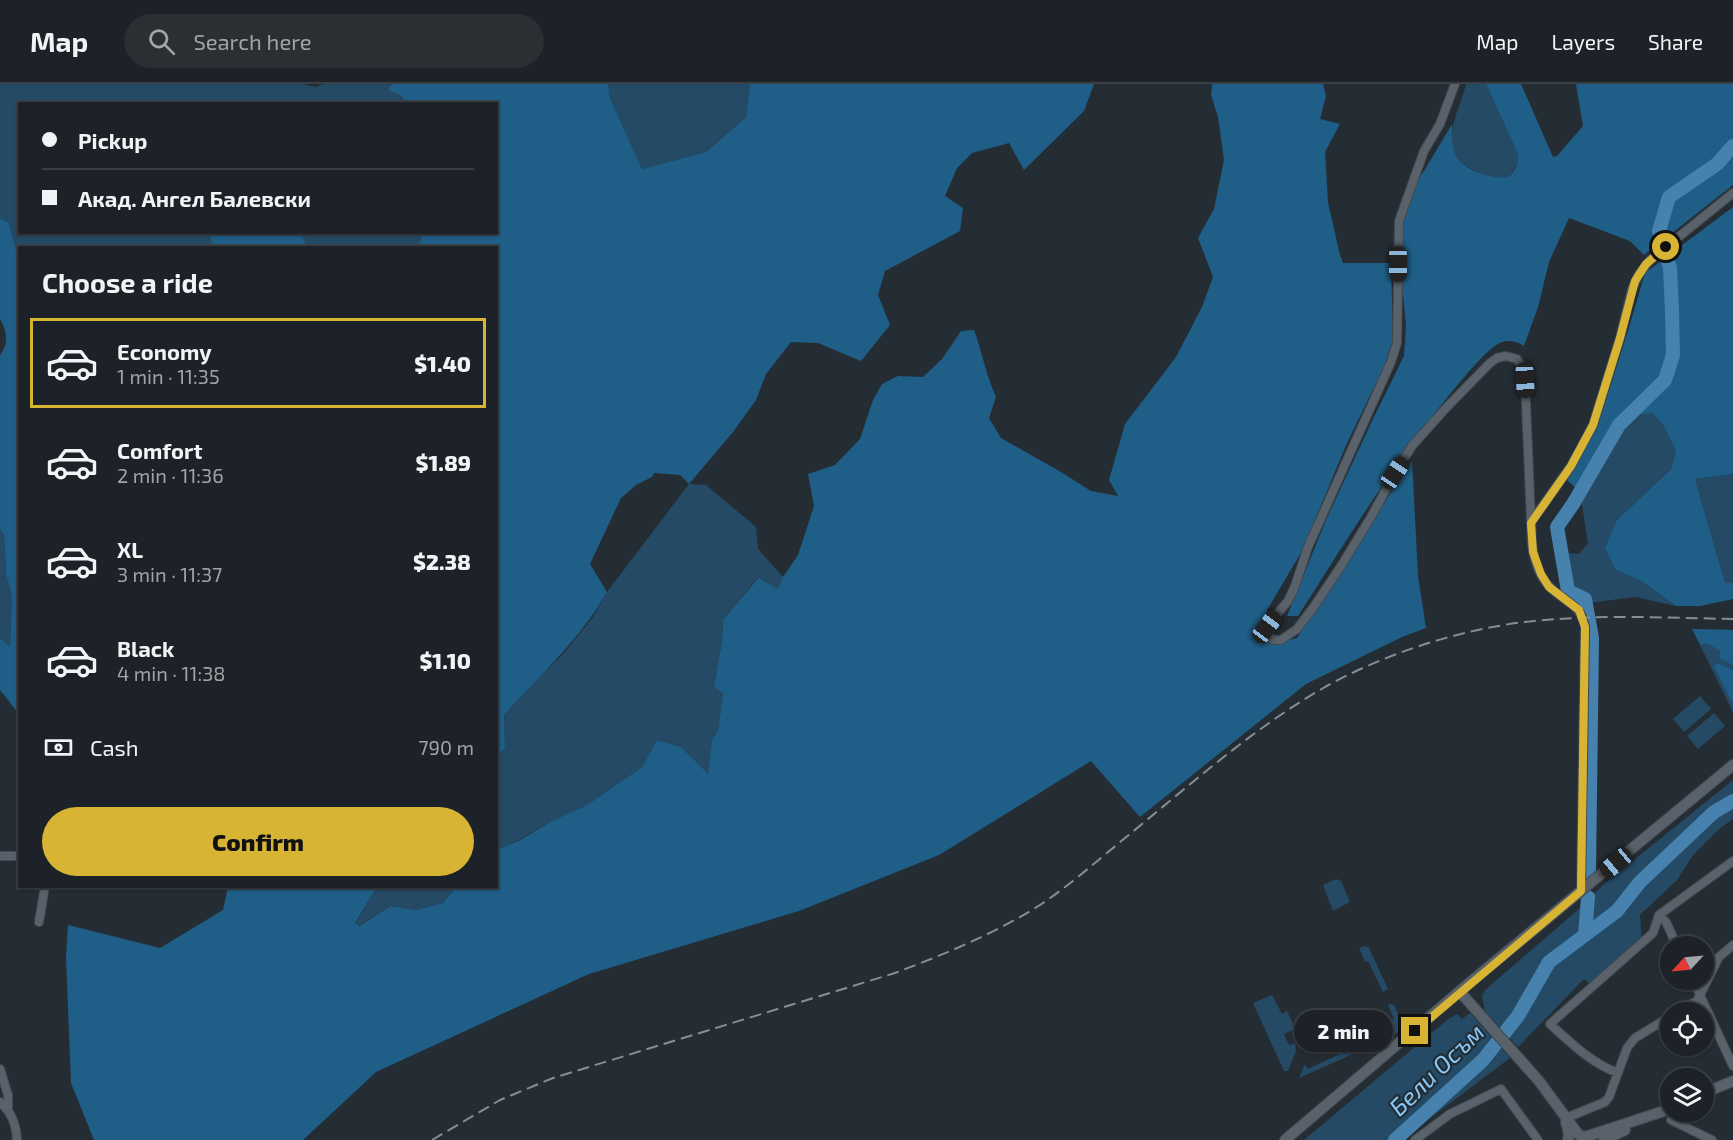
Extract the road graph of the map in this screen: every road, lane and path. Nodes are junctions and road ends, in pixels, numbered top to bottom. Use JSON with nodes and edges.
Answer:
{"nodes":[{"id":1,"x":1455,"y":84,"type":"edge"},
{"id":2,"x":1733,"y":193,"type":"edge"},
{"id":3,"x":1531,"y":523,"type":"junction"},
{"id":4,"x":1733,"y":765,"type":"edge"},
{"id":5,"x":0,"y":856,"type":"edge"},
{"id":6,"x":18,"y":856,"type":"edge"},
{"id":7,"x":1733,"y":861,"type":"edge"},
{"id":8,"x":45,"y":888,"type":"edge"},
{"id":9,"x":1581,"y":891,"type":"junction"},
{"id":10,"x":1659,"y":915,"type":"junction"},
{"id":11,"x":39,"y":922,"type":"dead end"},
{"id":12,"x":1672,"y":936,"type":"edge"},
{"id":13,"x":1733,"y":945,"type":"edge"},
{"id":14,"x":1697,"y":990,"type":"edge"},
{"id":15,"x":1460,"y":992,"type":"junction"},
{"id":16,"x":1700,"y":996,"type":"junction"},
{"id":17,"x":1695,"y":1002,"type":"edge"},
{"id":18,"x":1660,"y":1023,"type":"edge"},
{"id":19,"x":1733,"y":1066,"type":"edge"},
{"id":20,"x":0,"y":1069,"type":"edge"},
{"id":21,"x":1618,"y":1073,"type":"junction"},
{"id":22,"x":1733,"y":1081,"type":"edge"},
{"id":23,"x":1714,"y":1089,"type":"edge"},
{"id":24,"x":0,"y":1102,"type":"edge"},
{"id":25,"x":1557,"y":1106,"type":"junction"},
{"id":26,"x":8,"y":1110,"type":"junction"},
{"id":27,"x":1660,"y":1116,"type":"edge"},
{"id":28,"x":1660,"y":1117,"type":"edge"},
{"id":29,"x":1566,"y":1118,"type":"junction"},
{"id":30,"x":1683,"y":1122,"type":"edge"},
{"id":31,"x":1585,"y":1138,"type":"edge"},
{"id":32,"x":17,"y":1140,"type":"edge"},
{"id":33,"x":1285,"y":1140,"type":"edge"},
{"id":34,"x":1414,"y":1140,"type":"edge"},
{"id":35,"x":1538,"y":1140,"type":"edge"},
{"id":36,"x":1569,"y":1140,"type":"edge"},
{"id":37,"x":1604,"y":1140,"type":"edge"},
{"id":38,"x":1712,"y":1140,"type":"edge"}],
"edges":[{"from":1,"to":3,"type":"street"},
{"from":2,"to":3,"type":"street"},
{"from":3,"to":9,"type":"street"},
{"from":4,"to":9,"type":"street"},
{"from":5,"to":6,"type":"street"},
{"from":7,"to":10,"type":"street"},
{"from":8,"to":11,"type":"street"},
{"from":9,"to":15,"type":"street"},
{"from":10,"to":12,"type":"street"},
{"from":10,"to":21,"type":"street"},
{"from":13,"to":16,"type":"street"},
{"from":14,"to":16,"type":"street"},
{"from":15,"to":25,"type":"street"},
{"from":15,"to":33,"type":"street"},
{"from":16,"to":17,"type":"street"},
{"from":16,"to":19,"type":"street"},
{"from":18,"to":21,"type":"street"},
{"from":20,"to":26,"type":"street"},
{"from":21,"to":29,"type":"street"},
{"from":22,"to":23,"type":"street"},
{"from":24,"to":26,"type":"street"},
{"from":25,"to":29,"type":"street"},
{"from":25,"to":36,"type":"street"},
{"from":26,"to":32,"type":"street"},
{"from":27,"to":31,"type":"street"},
{"from":28,"to":37,"type":"street"},
{"from":29,"to":31,"type":"street"},
{"from":30,"to":38,"type":"street"},
{"from":31,"to":36,"type":"street"},
{"from":34,"to":35,"type":"street"}]}
